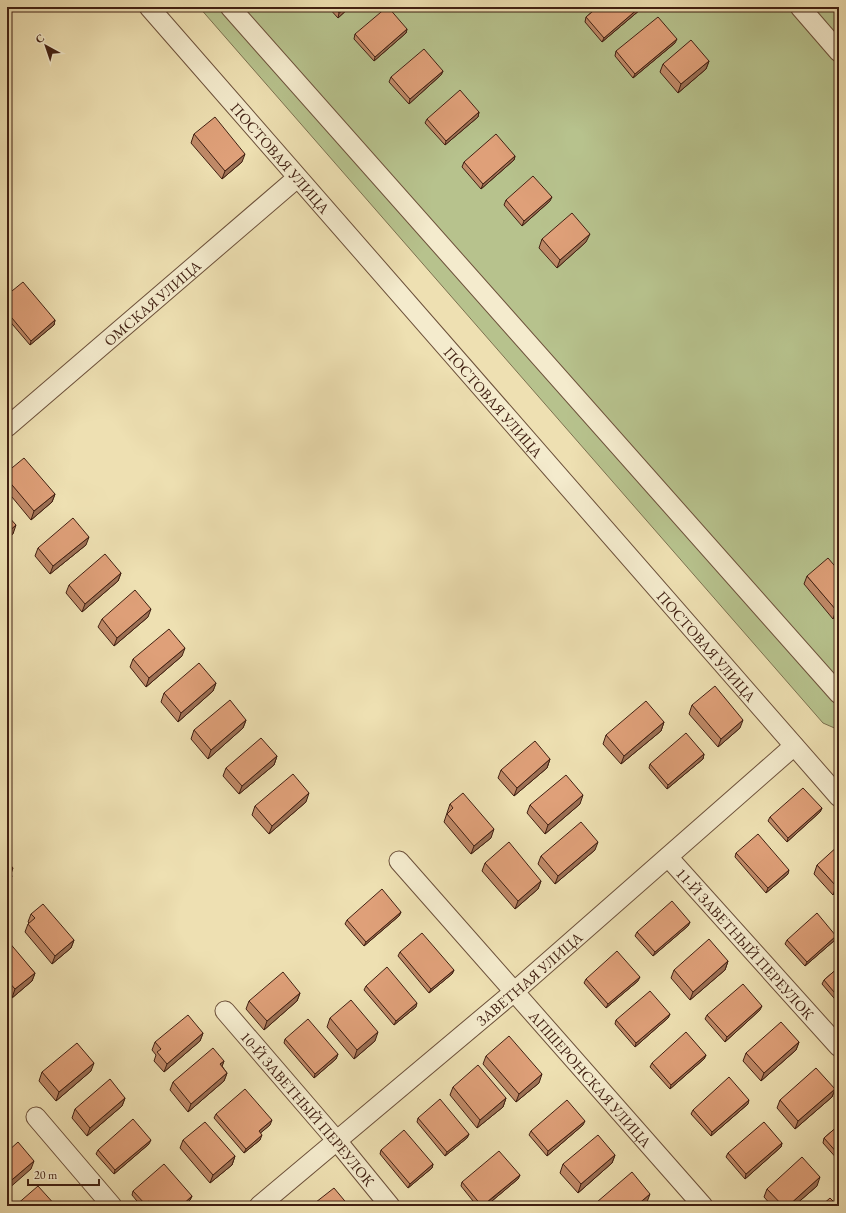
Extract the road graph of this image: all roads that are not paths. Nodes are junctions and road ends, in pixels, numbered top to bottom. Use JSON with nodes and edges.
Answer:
{"nodes":[{"id":1,"x":149,"y":7,"type":"edge"},
{"id":2,"x":230,"y":7,"type":"edge"},
{"id":3,"x":800,"y":7,"type":"edge"},
{"id":4,"x":839,"y":52,"type":"edge"},
{"id":5,"x":297,"y":178,"type":"junction"},
{"id":6,"x":7,"y":427,"type":"edge"},
{"id":7,"x":839,"y":694,"type":"edge"},
{"id":8,"x":794,"y":746,"type":"junction"},
{"id":9,"x":839,"y":797,"type":"edge"},
{"id":10,"x":668,"y":857,"type":"junction"},
{"id":11,"x":399,"y":861,"type":"dead end"},
{"id":12,"x":515,"y":991,"type":"junction"},
{"id":13,"x":225,"y":1011,"type":"dead end"},
{"id":14,"x":839,"y":1047,"type":"edge"},
{"id":15,"x":36,"y":1117,"type":"dead end"},
{"id":16,"x":337,"y":1141,"type":"junction"},
{"id":17,"x":112,"y":1206,"type":"edge"},
{"id":18,"x":259,"y":1206,"type":"edge"},
{"id":19,"x":390,"y":1206,"type":"edge"},
{"id":20,"x":703,"y":1206,"type":"edge"}],
"edges":[{"from":1,"to":5,"type":"street","name":"ПОСТОВАЯ УЛИЦА"},
{"from":2,"to":7,"type":"street"},
{"from":3,"to":4,"type":"street"},
{"from":5,"to":6,"type":"street","name":"ОМСКАЯ УЛИЦА"},
{"from":5,"to":8,"type":"street","name":"ПОСТОВАЯ УЛИЦА"},
{"from":8,"to":9,"type":"street","name":"ПОСТОВАЯ УЛИЦА"},
{"from":8,"to":10,"type":"street","name":"ЗАВЕТНАЯ УЛИЦА"},
{"from":10,"to":12,"type":"street","name":"ЗАВЕТНАЯ УЛИЦА"},
{"from":10,"to":14,"type":"street","name":"11-Й ЗАВЕТНЫЙ ПЕРЕУЛОК"},
{"from":11,"to":12,"type":"street","name":"АПШЕРОНСКАЯ УЛИЦА"},
{"from":12,"to":16,"type":"street","name":"ЗАВЕТНАЯ УЛИЦА"},
{"from":12,"to":20,"type":"street","name":"АПШЕРОНСКАЯ УЛИЦА"},
{"from":13,"to":16,"type":"street","name":"10-Й ЗАВЕТНЫЙ ПЕРЕУЛОК"},
{"from":15,"to":17,"type":"street"},
{"from":16,"to":18,"type":"street","name":"ЗАВЕТНАЯ УЛИЦА"},
{"from":16,"to":19,"type":"street","name":"10-Й ЗАВЕТНЫЙ ПЕРЕУЛОК"}]}
